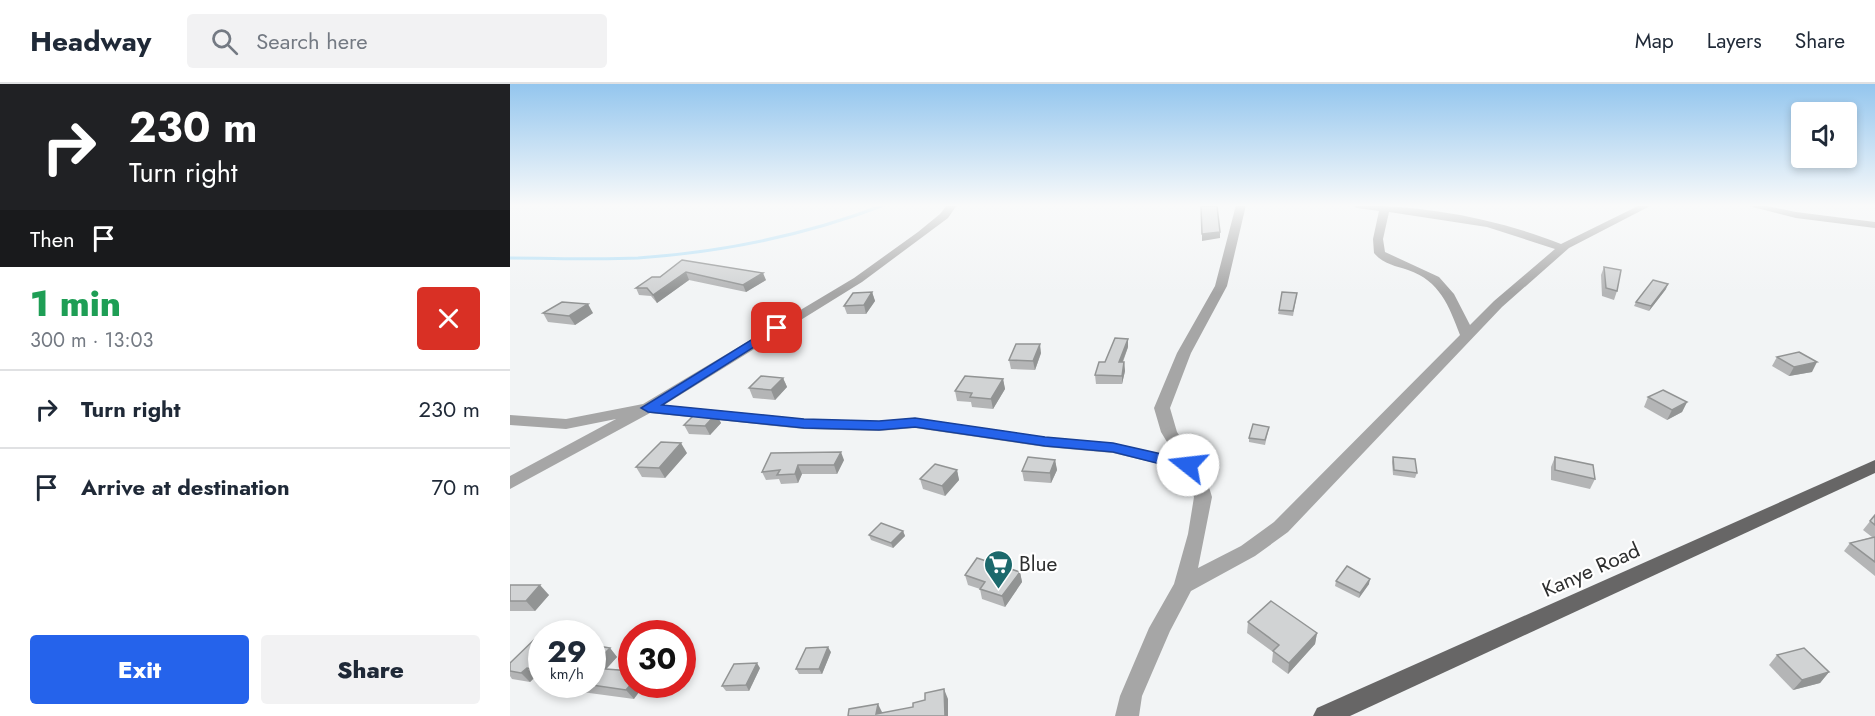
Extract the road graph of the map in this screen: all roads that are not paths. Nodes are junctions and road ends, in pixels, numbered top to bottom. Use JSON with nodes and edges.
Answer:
{"nodes":[{"id":1,"x":920,"y":234,"type":"edge"},
{"id":2,"x":1234,"y":234,"type":"edge"},
{"id":3,"x":1379,"y":234,"type":"edge"},
{"id":4,"x":1527,"y":234,"type":"edge"},
{"id":5,"x":1589,"y":234,"type":"edge"},
{"id":6,"x":1562,"y":248,"type":"junction"},
{"id":7,"x":1467,"y":335,"type":"junction"},
{"id":8,"x":648,"y":408,"type":"junction"},
{"id":9,"x":510,"y":420,"type":"edge"},
{"id":10,"x":1188,"y":465,"type":"junction"},
{"id":11,"x":1875,"y":466,"type":"edge"},
{"id":12,"x":510,"y":483,"type":"edge"},
{"id":13,"x":1184,"y":585,"type":"junction"},
{"id":14,"x":1127,"y":716,"type":"edge"},
{"id":15,"x":1326,"y":716,"type":"edge"}],
"edges":[{"from":1,"to":8,"type":"street"},
{"from":2,"to":10,"type":"street"},
{"from":3,"to":7,"type":"street"},
{"from":4,"to":6,"type":"street"},
{"from":5,"to":6,"type":"street"},
{"from":6,"to":7,"type":"street"},
{"from":7,"to":13,"type":"street"},
{"from":8,"to":9,"type":"street"},
{"from":8,"to":10,"type":"street"},
{"from":8,"to":12,"type":"street"},
{"from":10,"to":13,"type":"street"},
{"from":11,"to":15,"type":"main road","name":"Kanye Road"},
{"from":13,"to":14,"type":"street"}]}
